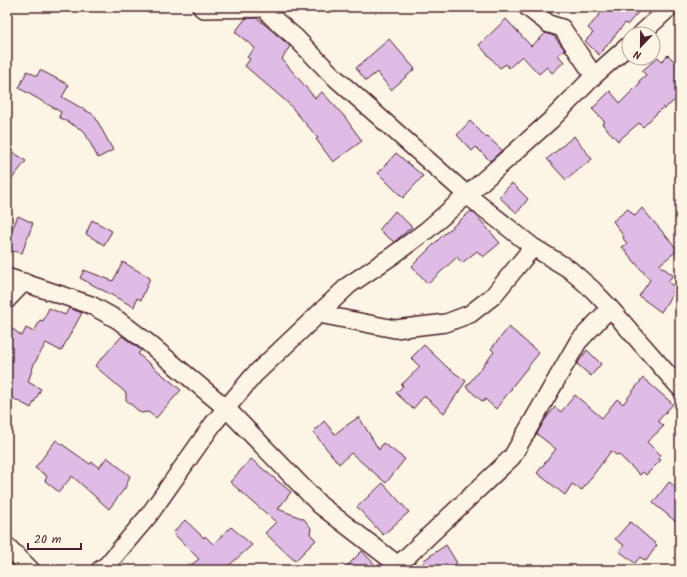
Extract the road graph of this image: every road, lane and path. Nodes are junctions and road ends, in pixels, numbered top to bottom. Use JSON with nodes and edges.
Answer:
{"nodes":[{"id":1,"x":200,"y":7,"type":"edge"},
{"id":2,"x":527,"y":7,"type":"edge"},
{"id":3,"x":670,"y":7,"type":"edge"},
{"id":4,"x":272,"y":8,"type":"edge"},
{"id":5,"x":650,"y":26,"type":"edge"},
{"id":6,"x":621,"y":52,"type":"edge"},
{"id":7,"x":594,"y":76,"type":"junction"},
{"id":8,"x":467,"y":195,"type":"junction"},
{"id":9,"x":533,"y":247,"type":"junction"},
{"id":10,"x":7,"y":277,"type":"edge"},
{"id":11,"x":24,"y":282,"type":"junction"},
{"id":12,"x":7,"y":300,"type":"edge"},
{"id":13,"x":610,"y":308,"type":"junction"},
{"id":14,"x":311,"y":321,"type":"junction"},
{"id":15,"x":680,"y":388,"type":"edge"},
{"id":16,"x":226,"y":408,"type":"junction"},
{"id":17,"x":7,"y":546,"type":"edge"},
{"id":18,"x":400,"y":568,"type":"edge"},
{"id":19,"x":31,"y":570,"type":"edge"},
{"id":20,"x":100,"y":570,"type":"edge"}],
"edges":[{"from":1,"to":4,"type":"street"},
{"from":2,"to":7,"type":"street"},
{"from":3,"to":5,"type":"street"},
{"from":4,"to":8,"type":"street"},
{"from":6,"to":7,"type":"street"},
{"from":7,"to":8,"type":"street"},
{"from":8,"to":9,"type":"street"},
{"from":8,"to":14,"type":"street"},
{"from":9,"to":13,"type":"street"},
{"from":9,"to":14,"type":"street"},
{"from":10,"to":11,"type":"street"},
{"from":11,"to":12,"type":"street"},
{"from":11,"to":16,"type":"street"},
{"from":13,"to":15,"type":"street"},
{"from":13,"to":18,"type":"street"},
{"from":14,"to":16,"type":"street"},
{"from":16,"to":18,"type":"street"},
{"from":16,"to":20,"type":"street"},
{"from":17,"to":19,"type":"street"}]}
